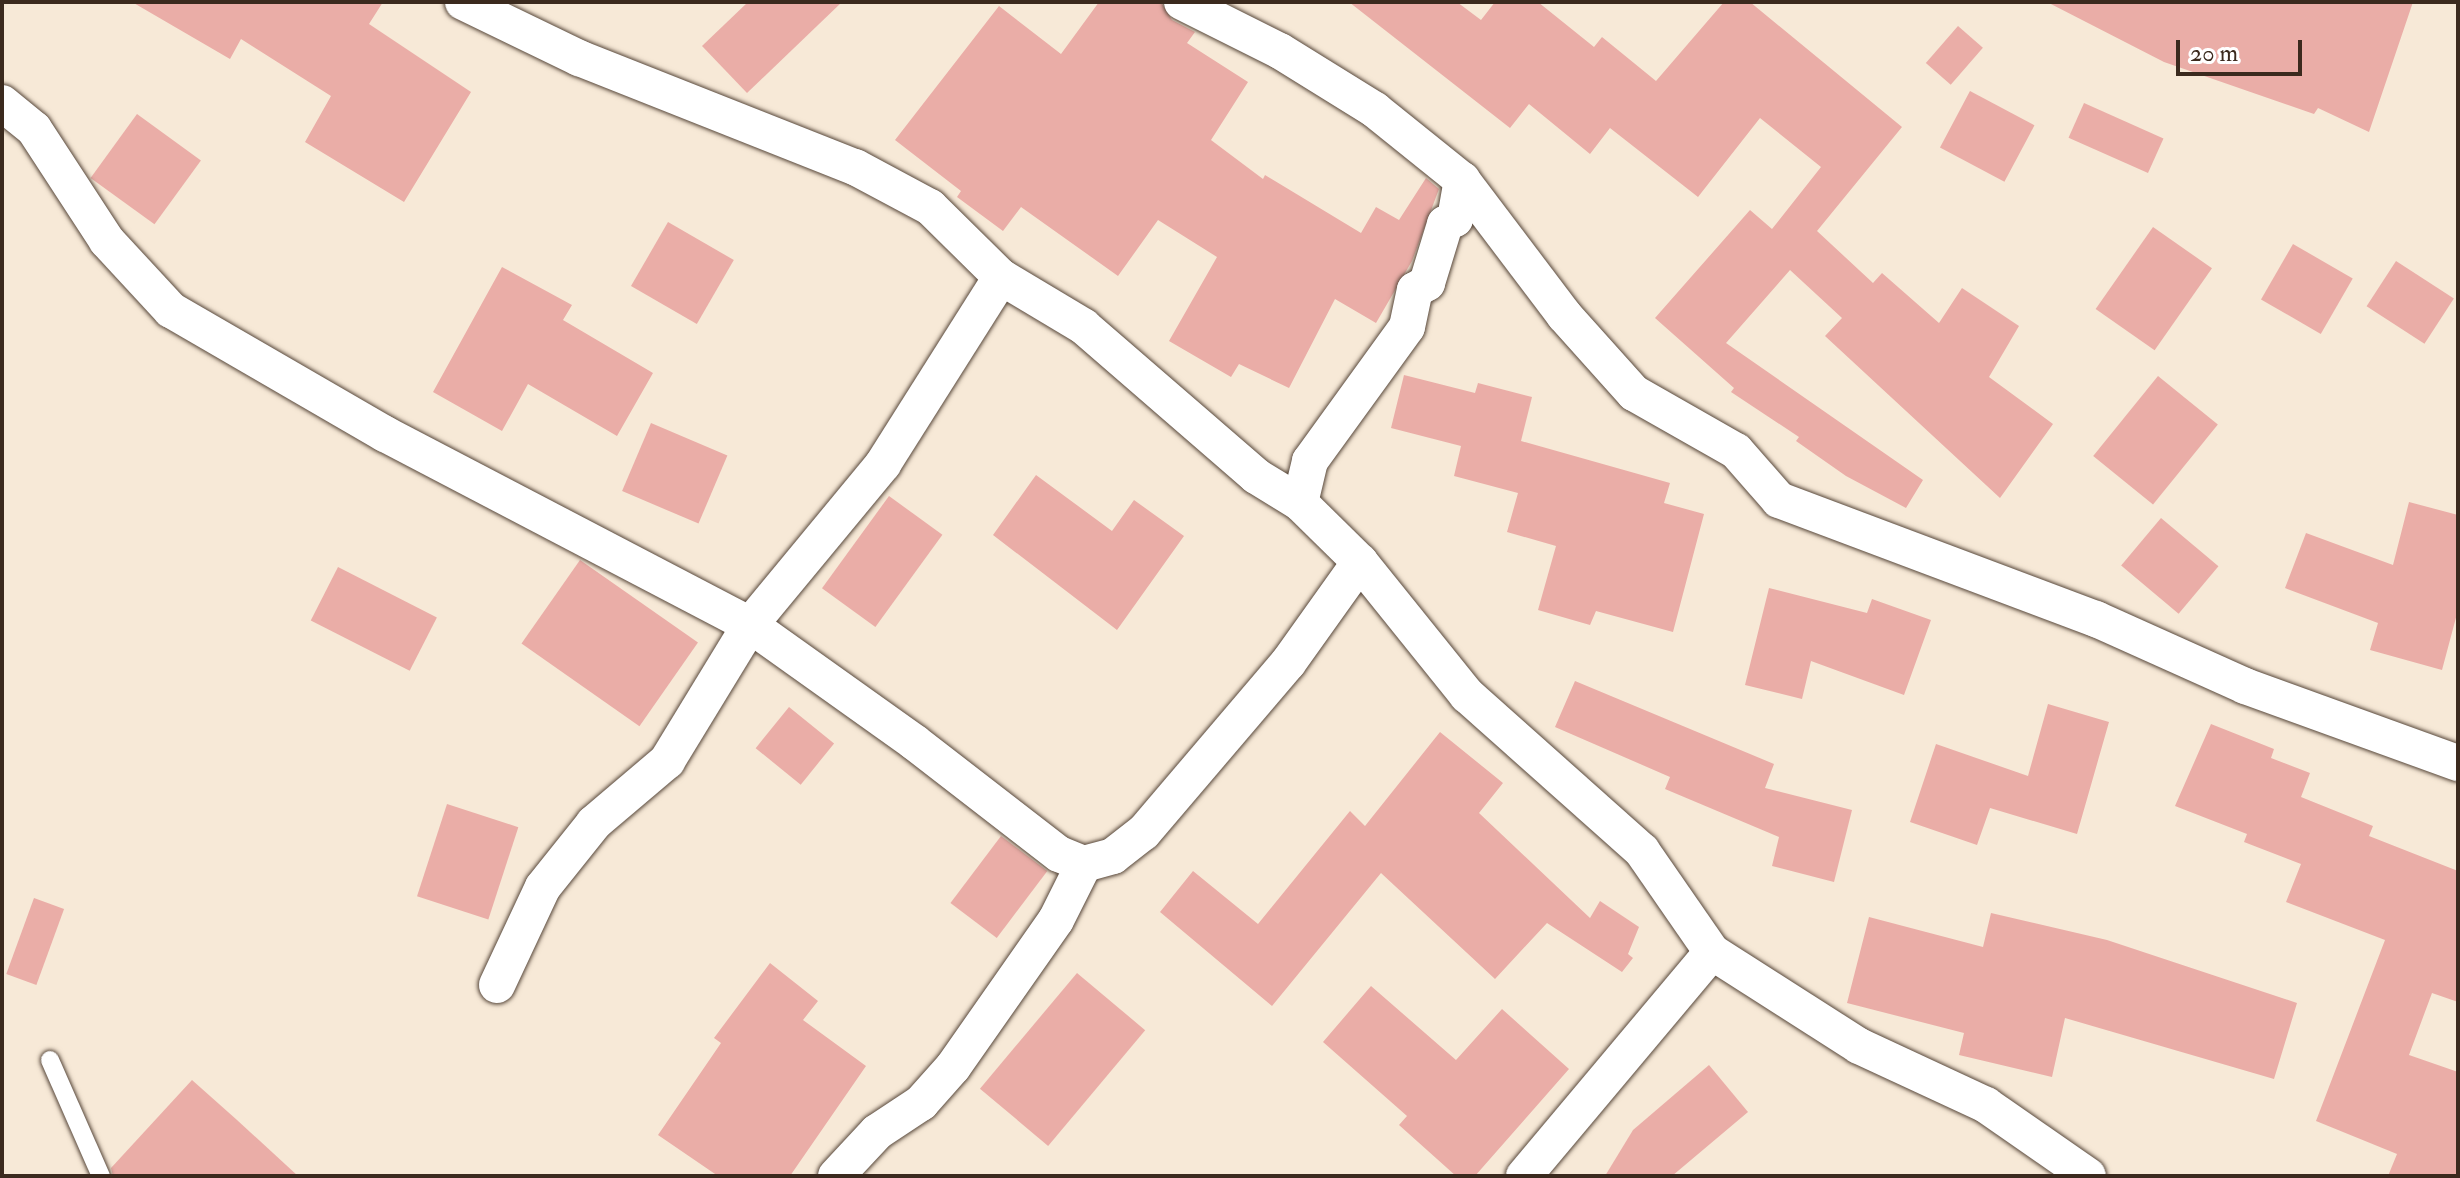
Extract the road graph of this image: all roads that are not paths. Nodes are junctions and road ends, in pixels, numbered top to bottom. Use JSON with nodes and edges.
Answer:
{"nodes":[{"id":1,"x":463,"y":2,"type":"edge"},
{"id":2,"x":1182,"y":2,"type":"edge"},
{"id":3,"x":2,"y":103,"type":"edge"},
{"id":4,"x":1462,"y":180,"type":"junction"},
{"id":5,"x":1001,"y":277,"type":"junction"},
{"id":6,"x":1300,"y":503,"type":"junction"},
{"id":7,"x":1360,"y":562,"type":"junction"},
{"id":8,"x":750,"y":625,"type":"junction"},
{"id":9,"x":2458,"y":763,"type":"edge"},
{"id":10,"x":1084,"y":864,"type":"junction"},
{"id":11,"x":1712,"y":952,"type":"junction"},
{"id":12,"x":497,"y":985,"type":"dead end"},
{"id":13,"x":50,"y":1060,"type":"dead end"},
{"id":14,"x":101,"y":1176,"type":"edge"},
{"id":15,"x":836,"y":1176,"type":"edge"},
{"id":16,"x":1524,"y":1176,"type":"edge"},
{"id":17,"x":2088,"y":1176,"type":"edge"}],
"edges":[{"from":1,"to":5,"type":"street"},
{"from":2,"to":4,"type":"street"},
{"from":3,"to":8,"type":"street"},
{"from":4,"to":6,"type":"street"},
{"from":4,"to":9,"type":"street"},
{"from":5,"to":6,"type":"street"},
{"from":5,"to":8,"type":"street"},
{"from":6,"to":7,"type":"street"},
{"from":7,"to":10,"type":"street"},
{"from":7,"to":11,"type":"street"},
{"from":8,"to":10,"type":"street"},
{"from":8,"to":12,"type":"street"},
{"from":10,"to":15,"type":"street"},
{"from":11,"to":16,"type":"street"},
{"from":11,"to":17,"type":"street"},
{"from":13,"to":14,"type":"lane"}]}
